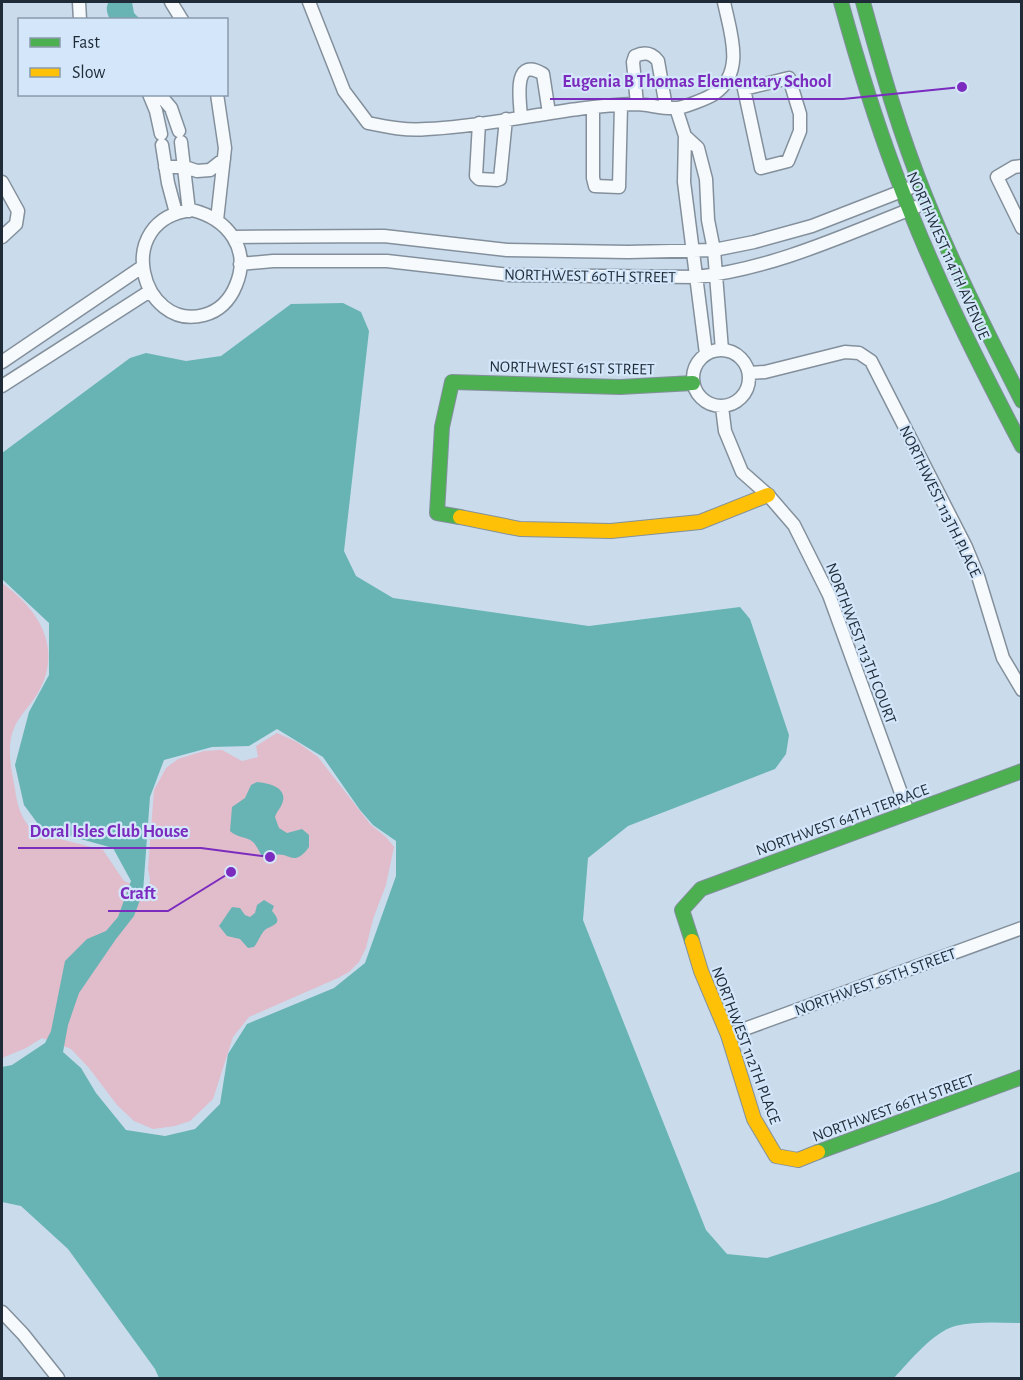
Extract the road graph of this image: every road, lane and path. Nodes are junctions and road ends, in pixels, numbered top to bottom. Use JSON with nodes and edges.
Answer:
{"nodes":[{"id":1,"x":79,"y":2,"type":"edge"},
{"id":2,"x":171,"y":2,"type":"edge"},
{"id":3,"x":309,"y":2,"type":"edge"},
{"id":4,"x":723,"y":2,"type":"edge"},
{"id":5,"x":841,"y":2,"type":"edge"},
{"id":6,"x":864,"y":2,"type":"edge"},
{"id":7,"x":80,"y":18,"type":"edge"},
{"id":8,"x":181,"y":18,"type":"edge"},
{"id":9,"x":724,"y":85,"type":"junction"},
{"id":10,"x":744,"y":89,"type":"junction"},
{"id":11,"x":150,"y":96,"type":"edge"},
{"id":12,"x":161,"y":96,"type":"edge"},
{"id":13,"x":217,"y":96,"type":"edge"},
{"id":14,"x":637,"y":104,"type":"junction"},
{"id":15,"x":621,"y":105,"type":"junction"},
{"id":16,"x":593,"y":108,"type":"junction"},
{"id":17,"x":671,"y":108,"type":"junction"},
{"id":18,"x":549,"y":113,"type":"junction"},
{"id":19,"x":521,"y":117,"type":"junction"},
{"id":20,"x":506,"y":119,"type":"junction"},
{"id":21,"x":479,"y":123,"type":"junction"},
{"id":22,"x":685,"y":136,"type":"junction"},
{"id":23,"x":886,"y":149,"type":"junction"},
{"id":24,"x":224,"y":159,"type":"junction"},
{"id":25,"x":912,"y":160,"type":"junction"},
{"id":26,"x":1022,"y":166,"type":"edge"},
{"id":27,"x":165,"y":167,"type":"junction"},
{"id":28,"x":185,"y":167,"type":"junction"},
{"id":29,"x":2,"y":182,"type":"edge"},
{"id":30,"x":921,"y":184,"type":"junction"},
{"id":31,"x":901,"y":192,"type":"junction"},
{"id":32,"x":928,"y":202,"type":"junction"},
{"id":33,"x":908,"y":210,"type":"junction"},
{"id":34,"x":182,"y":212,"type":"junction"},
{"id":35,"x":217,"y":220,"type":"junction"},
{"id":36,"x":1022,"y":228,"type":"edge"},
{"id":37,"x":795,"y":230,"type":"junction"},
{"id":38,"x":2,"y":237,"type":"edge"},
{"id":39,"x":233,"y":237,"type":"junction"},
{"id":40,"x":714,"y":250,"type":"junction"},
{"id":41,"x":802,"y":251,"type":"junction"},
{"id":42,"x":693,"y":252,"type":"junction"},
{"id":43,"x":240,"y":264,"type":"junction"},
{"id":44,"x":142,"y":267,"type":"junction"},
{"id":45,"x":716,"y":275,"type":"junction"},
{"id":46,"x":696,"y":277,"type":"junction"},
{"id":47,"x":150,"y":291,"type":"junction"},
{"id":48,"x":722,"y":350,"type":"junction"},
{"id":49,"x":705,"y":354,"type":"junction"},
{"id":50,"x":2,"y":362,"type":"edge"},
{"id":51,"x":749,"y":373,"type":"junction"},
{"id":52,"x":693,"y":383,"type":"junction"},
{"id":53,"x":2,"y":386,"type":"edge"},
{"id":54,"x":1022,"y":401,"type":"edge"},
{"id":55,"x":722,"y":407,"type":"junction"},
{"id":56,"x":1022,"y":446,"type":"edge"},
{"id":57,"x":768,"y":495,"type":"junction"},
{"id":58,"x":1022,"y":690,"type":"edge"},
{"id":59,"x":1022,"y":771,"type":"edge"},
{"id":60,"x":908,"y":812,"type":"junction"},
{"id":61,"x":682,"y":910,"type":"joint"},
{"id":62,"x":1022,"y":928,"type":"edge"},
{"id":63,"x":728,"y":1035,"type":"junction"},
{"id":64,"x":1022,"y":1077,"type":"edge"},
{"id":65,"x":776,"y":1156,"type":"joint"},
{"id":66,"x":2,"y":1312,"type":"edge"},
{"id":67,"x":58,"y":1378,"type":"edge"}],
"edges":[{"from":1,"to":7,"type":"street"},
{"from":2,"to":8,"type":"street"},
{"from":3,"to":21,"type":"street"},
{"from":4,"to":9,"type":"street"},
{"from":5,"to":23,"type":"street","name":"NORTHWEST 114TH AVENUE"},
{"from":6,"to":25,"type":"street","name":"NORTHWEST 114TH AVENUE"},
{"from":9,"to":10,"type":"street"},
{"from":9,"to":17,"type":"street"},
{"from":10,"to":10,"type":"street"},
{"from":11,"to":27,"type":"street"},
{"from":12,"to":28,"type":"street"},
{"from":13,"to":24,"type":"street"},
{"from":14,"to":15,"type":"street"},
{"from":14,"to":17,"type":"street"},
{"from":14,"to":17,"type":"street"},
{"from":15,"to":16,"type":"street"},
{"from":15,"to":16,"type":"street"},
{"from":16,"to":18,"type":"street"},
{"from":17,"to":22,"type":"street"},
{"from":18,"to":19,"type":"street"},
{"from":18,"to":19,"type":"street"},
{"from":19,"to":20,"type":"street"},
{"from":20,"to":21,"type":"street"},
{"from":20,"to":21,"type":"street"},
{"from":22,"to":40,"type":"street"},
{"from":22,"to":42,"type":"street"},
{"from":23,"to":25,"type":"street"},
{"from":23,"to":31,"type":"street","name":"NORTHWEST 114TH AVENUE"},
{"from":24,"to":28,"type":"street"},
{"from":24,"to":35,"type":"street"},
{"from":25,"to":30,"type":"street","name":"NORTHWEST 114TH AVENUE"},
{"from":26,"to":36,"type":"street"},
{"from":27,"to":28,"type":"street"},
{"from":27,"to":34,"type":"street"},
{"from":28,"to":34,"type":"street"},
{"from":29,"to":38,"type":"street"},
{"from":30,"to":31,"type":"street","name":"NORTHWEST 60TH STREET"},
{"from":30,"to":32,"type":"street","name":"NORTHWEST 114TH AVENUE"},
{"from":31,"to":33,"type":"street","name":"NORTHWEST 114TH AVENUE"},
{"from":31,"to":37,"type":"street","name":"NORTHWEST 60TH STREET"},
{"from":32,"to":33,"type":"street","name":"NORTHWEST 60TH STREET"},
{"from":32,"to":54,"type":"street","name":"NORTHWEST 114TH AVENUE"},
{"from":33,"to":41,"type":"street","name":"NORTHWEST 60TH STREET"},
{"from":33,"to":56,"type":"street","name":"NORTHWEST 114TH AVENUE"},
{"from":34,"to":35,"type":"street"},
{"from":34,"to":44,"type":"street"},
{"from":35,"to":39,"type":"street"},
{"from":37,"to":40,"type":"street","name":"NORTHWEST 60TH STREET"},
{"from":37,"to":41,"type":"street"},
{"from":39,"to":42,"type":"street","name":"NORTHWEST 60TH STREET"},
{"from":39,"to":43,"type":"street"},
{"from":40,"to":42,"type":"street","name":"NORTHWEST 60TH STREET"},
{"from":40,"to":45,"type":"street"},
{"from":41,"to":45,"type":"street","name":"NORTHWEST 60TH STREET"},
{"from":42,"to":46,"type":"street"},
{"from":43,"to":46,"type":"street","name":"NORTHWEST 60TH STREET"},
{"from":43,"to":47,"type":"street"},
{"from":44,"to":47,"type":"street"},
{"from":44,"to":50,"type":"street"},
{"from":45,"to":46,"type":"street","name":"NORTHWEST 60TH STREET"},
{"from":45,"to":48,"type":"street"},
{"from":46,"to":49,"type":"street"},
{"from":47,"to":53,"type":"street"},
{"from":48,"to":49,"type":"street"},
{"from":48,"to":51,"type":"street"},
{"from":49,"to":52,"type":"street"},
{"from":51,"to":55,"type":"street"},
{"from":51,"to":58,"type":"street","name":"NORTHWEST 113TH PLACE"},
{"from":52,"to":55,"type":"street"},
{"from":52,"to":57,"type":"street","name":"NORTHWEST 61ST STREET"},
{"from":55,"to":57,"type":"street","name":"NORTHWEST 113TH COURT"},
{"from":57,"to":60,"type":"street","name":"NORTHWEST 113TH COURT"},
{"from":59,"to":60,"type":"street","name":"NORTHWEST 64TH TERRACE"},
{"from":60,"to":61,"type":"street","name":"NORTHWEST 64TH TERRACE"},
{"from":61,"to":63,"type":"street","name":"NORTHWEST 112TH PLACE"},
{"from":62,"to":63,"type":"street","name":"NORTHWEST 65TH STREET"},
{"from":63,"to":65,"type":"street","name":"NORTHWEST 112TH PLACE"},
{"from":64,"to":65,"type":"street","name":"NORTHWEST 66TH STREET"},
{"from":66,"to":67,"type":"street"}]}
